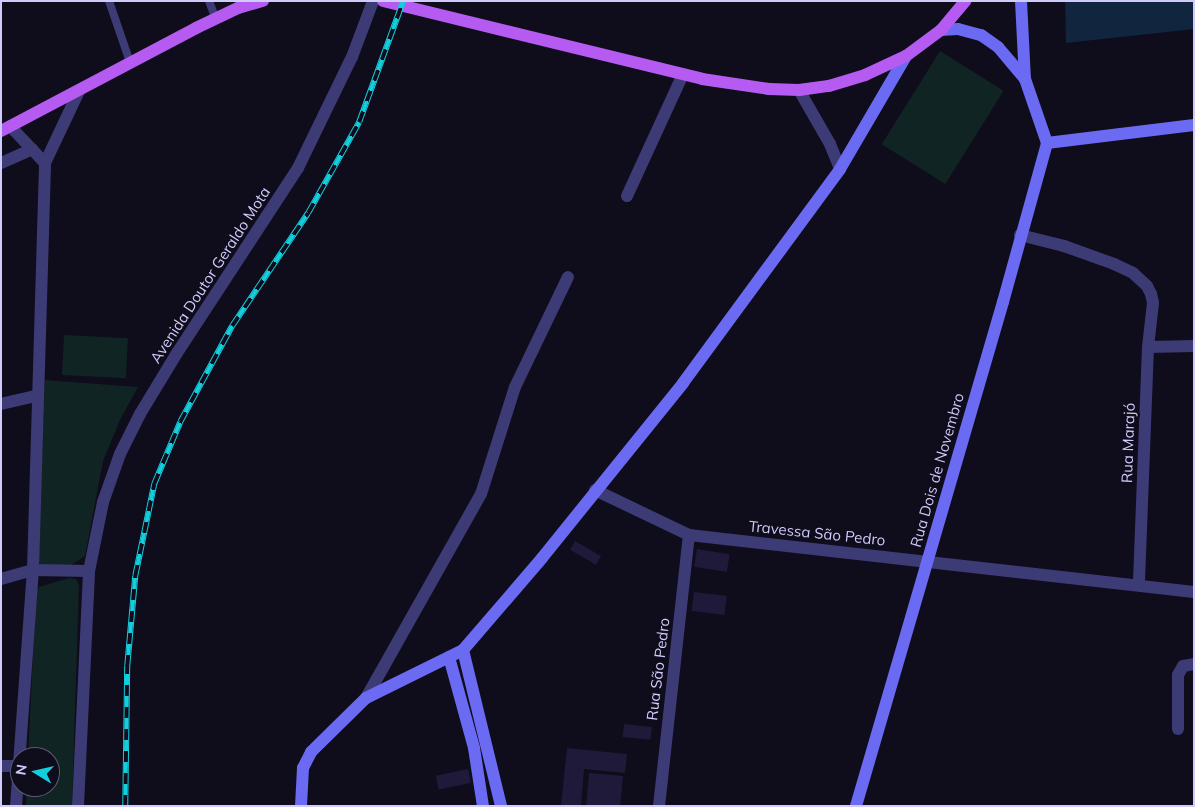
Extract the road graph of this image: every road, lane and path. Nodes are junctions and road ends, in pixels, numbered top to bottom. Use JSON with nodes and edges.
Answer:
{"nodes":[{"id":1,"x":109,"y":1,"type":"edge"},
{"id":2,"x":209,"y":1,"type":"edge"},
{"id":3,"x":263,"y":1,"type":"edge"},
{"id":4,"x":374,"y":1,"type":"edge"},
{"id":5,"x":383,"y":1,"type":"edge"},
{"id":6,"x":965,"y":1,"type":"edge"},
{"id":7,"x":1021,"y":1,"type":"edge"},
{"id":8,"x":407,"y":3,"type":"edge"},
{"id":9,"x":216,"y":18,"type":"junction"},
{"id":10,"x":941,"y":30,"type":"junction"},
{"id":11,"x":906,"y":56,"type":"junction"},
{"id":12,"x":130,"y":62,"type":"junction"},
{"id":13,"x":683,"y":74,"type":"junction"},
{"id":14,"x":1025,"y":79,"type":"junction"},
{"id":15,"x":799,"y":90,"type":"junction"},
{"id":16,"x":79,"y":91,"type":"junction"},
{"id":17,"x":1194,"y":125,"type":"edge"},
{"id":18,"x":6,"y":128,"type":"edge"},
{"id":19,"x":1046,"y":144,"type":"junction"},
{"id":20,"x":32,"y":149,"type":"junction"},
{"id":21,"x":1,"y":163,"type":"edge"},
{"id":22,"x":45,"y":163,"type":"junction"},
{"id":23,"x":840,"y":169,"type":"junction"},
{"id":24,"x":627,"y":196,"type":"dead end"},
{"id":25,"x":1020,"y":235,"type":"junction"},
{"id":26,"x":568,"y":277,"type":"dead end"},
{"id":27,"x":1194,"y":346,"type":"edge"},
{"id":28,"x":1148,"y":347,"type":"junction"},
{"id":29,"x":37,"y":396,"type":"junction"},
{"id":30,"x":1,"y":404,"type":"edge"},
{"id":31,"x":595,"y":490,"type":"junction"},
{"id":32,"x":690,"y":535,"type":"junction"},
{"id":33,"x":928,"y":561,"type":"junction"},
{"id":34,"x":32,"y":570,"type":"junction"},
{"id":35,"x":89,"y":571,"type":"junction"},
{"id":36,"x":1,"y":579,"type":"edge"},
{"id":37,"x":1139,"y":585,"type":"junction"},
{"id":38,"x":1194,"y":592,"type":"edge"},
{"id":39,"x":463,"y":650,"type":"junction"},
{"id":40,"x":449,"y":657,"type":"junction"},
{"id":41,"x":1194,"y":664,"type":"edge"},
{"id":42,"x":366,"y":698,"type":"junction"},
{"id":43,"x":1178,"y":728,"type":"dead end"},
{"id":44,"x":19,"y":747,"type":"edge"},
{"id":45,"x":78,"y":806,"type":"edge"},
{"id":46,"x":301,"y":806,"type":"edge"},
{"id":47,"x":484,"y":806,"type":"edge"},
{"id":48,"x":501,"y":806,"type":"edge"},
{"id":49,"x":659,"y":806,"type":"edge"},
{"id":50,"x":856,"y":806,"type":"edge"}],
"edges":[{"from":1,"to":12,"type":"lane"},
{"from":2,"to":9,"type":"lane"},
{"from":3,"to":9,"type":"main road"},
{"from":4,"to":35,"type":"street","name":"Avenida Doutor Geraldo Mota"},
{"from":5,"to":8,"type":"main road"},
{"from":6,"to":10,"type":"main road"},
{"from":7,"to":14,"type":"street"},
{"from":8,"to":13,"type":"main road"},
{"from":9,"to":12,"type":"main road"},
{"from":10,"to":11,"type":"main road"},
{"from":10,"to":14,"type":"street"},
{"from":11,"to":15,"type":"main road"},
{"from":11,"to":23,"type":"street"},
{"from":12,"to":16,"type":"main road"},
{"from":13,"to":15,"type":"main road"},
{"from":13,"to":24,"type":"street"},
{"from":14,"to":19,"type":"street"},
{"from":15,"to":23,"type":"street"},
{"from":16,"to":18,"type":"main road"},
{"from":16,"to":22,"type":"street"},
{"from":17,"to":19,"type":"street"},
{"from":18,"to":20,"type":"street"},
{"from":19,"to":25,"type":"street","name":"Rua Dois de Novembro"},
{"from":20,"to":21,"type":"street"},
{"from":20,"to":22,"type":"street"},
{"from":22,"to":29,"type":"street"},
{"from":23,"to":31,"type":"street"},
{"from":25,"to":28,"type":"street","name":"Rua Marajó"},
{"from":25,"to":33,"type":"street","name":"Rua Dois de Novembro"},
{"from":26,"to":42,"type":"street"},
{"from":27,"to":28,"type":"street"},
{"from":28,"to":37,"type":"street","name":"Rua Marajó"},
{"from":29,"to":30,"type":"street"},
{"from":29,"to":34,"type":"street"},
{"from":31,"to":32,"type":"street","name":"Travessa São Pedro"},
{"from":31,"to":39,"type":"street"},
{"from":32,"to":33,"type":"street","name":"Travessa São Pedro"},
{"from":32,"to":49,"type":"street","name":"Rua São Pedro"},
{"from":33,"to":37,"type":"street","name":"Travessa São Pedro"},
{"from":33,"to":50,"type":"street","name":"Rua Dois de Novembro"},
{"from":34,"to":35,"type":"street"},
{"from":34,"to":36,"type":"street"},
{"from":34,"to":44,"type":"street"},
{"from":35,"to":45,"type":"street","name":"Avenida Doutor Geraldo Mota"},
{"from":37,"to":38,"type":"street","name":"Travessa São Pedro"},
{"from":39,"to":40,"type":"street"},
{"from":39,"to":48,"type":"street"},
{"from":40,"to":42,"type":"street"},
{"from":40,"to":47,"type":"street"},
{"from":41,"to":43,"type":"street"},
{"from":42,"to":46,"type":"street"}]}
